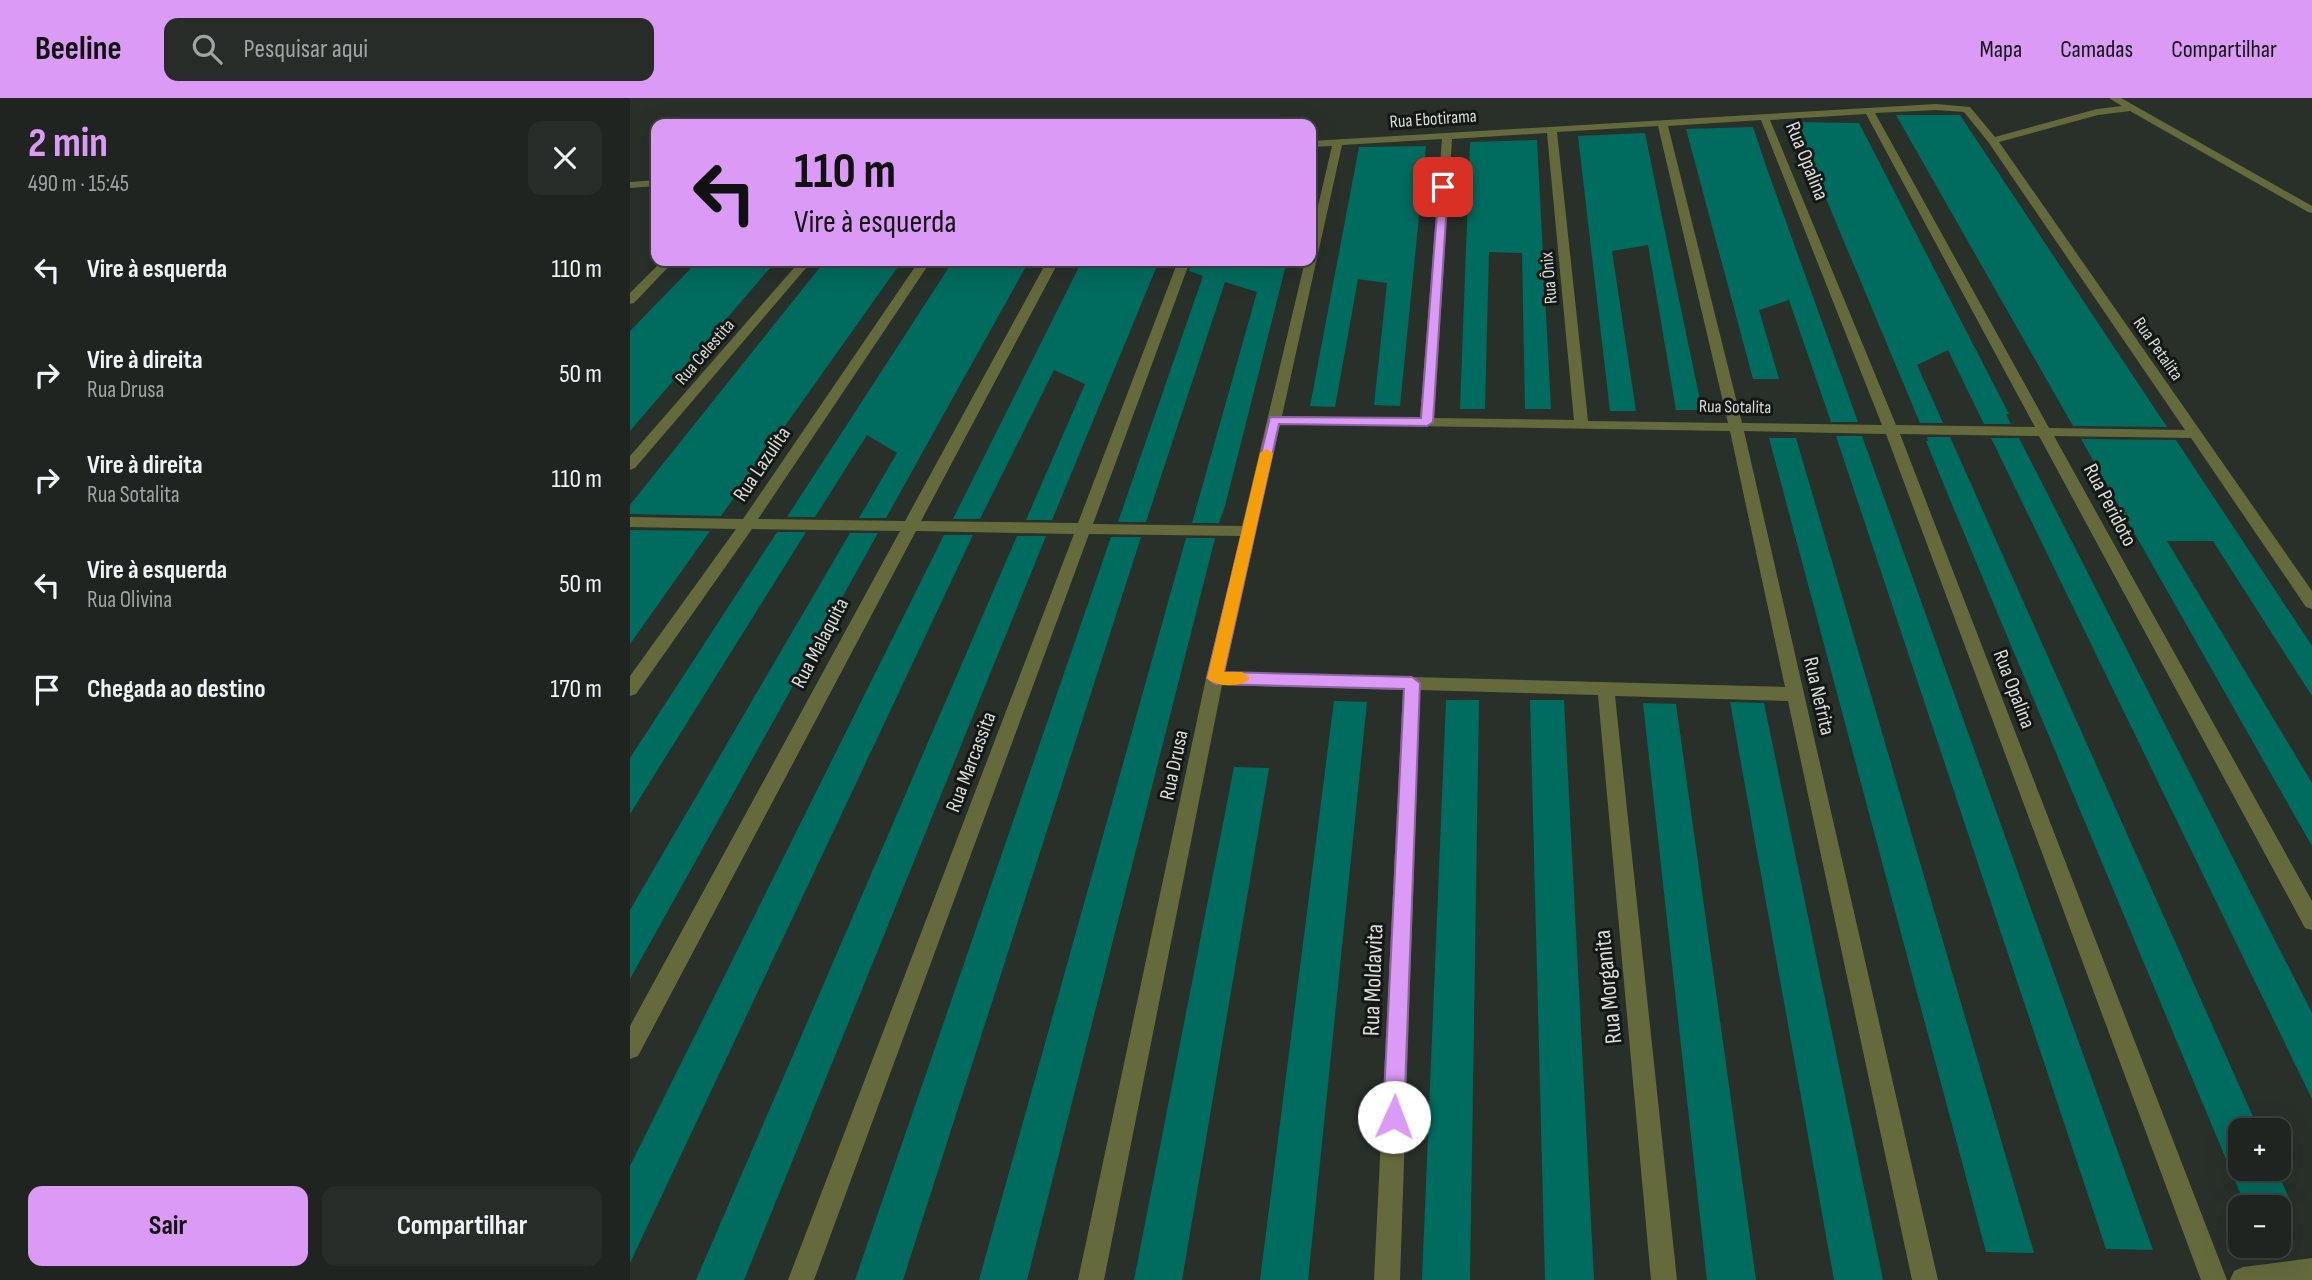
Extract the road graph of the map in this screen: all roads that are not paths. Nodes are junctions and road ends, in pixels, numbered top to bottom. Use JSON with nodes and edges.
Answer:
{"nodes":[{"id":1,"x":2114,"y":98,"type":"edge"},
{"id":2,"x":2130,"y":108,"type":"junction"},
{"id":3,"x":1869,"y":111,"type":"junction"},
{"id":4,"x":1974,"y":115,"type":"joint"},
{"id":5,"x":1764,"y":117,"type":"junction"},
{"id":6,"x":1662,"y":123,"type":"junction"},
{"id":7,"x":1552,"y":129,"type":"junction"},
{"id":8,"x":1447,"y":135,"type":"junction"},
{"id":9,"x":1993,"y":141,"type":"junction"},
{"id":10,"x":1338,"y":142,"type":"junction"},
{"id":11,"x":1316,"y":144,"type":"edge"},
{"id":12,"x":651,"y":183,"type":"edge"},
{"id":13,"x":630,"y":185,"type":"edge"},
{"id":14,"x":2312,"y":210,"type":"edge"},
{"id":15,"x":1316,"y":238,"type":"edge"},
{"id":16,"x":663,"y":266,"type":"edge"},
{"id":17,"x":802,"y":266,"type":"edge"},
{"id":18,"x":922,"y":266,"type":"edge"},
{"id":19,"x":1050,"y":266,"type":"edge"},
{"id":20,"x":1182,"y":266,"type":"edge"},
{"id":21,"x":1310,"y":266,"type":"edge"},
{"id":22,"x":630,"y":299,"type":"edge"},
{"id":23,"x":1274,"y":420,"type":"junction"},
{"id":24,"x":1427,"y":422,"type":"junction"},
{"id":25,"x":1581,"y":424,"type":"junction"},
{"id":26,"x":1736,"y":426,"type":"junction"},
{"id":27,"x":1891,"y":429,"type":"junction"},
{"id":28,"x":2046,"y":431,"type":"junction"},
{"id":29,"x":2196,"y":434,"type":"junction"},
{"id":30,"x":630,"y":465,"type":"edge"},
{"id":31,"x":630,"y":522,"type":"edge"},
{"id":32,"x":747,"y":524,"type":"junction"},
{"id":33,"x":908,"y":526,"type":"junction"},
{"id":34,"x":1083,"y":528,"type":"junction"},
{"id":35,"x":1249,"y":531,"type":"junction"},
{"id":36,"x":2312,"y":603,"type":"edge"},
{"id":37,"x":1215,"y":678,"type":"junction"},
{"id":38,"x":1412,"y":683,"type":"junction"},
{"id":39,"x":1605,"y":688,"type":"junction"},
{"id":40,"x":630,"y":689,"type":"edge"},
{"id":41,"x":1796,"y":694,"type":"junction"},
{"id":42,"x":2312,"y":921,"type":"edge"},
{"id":43,"x":630,"y":1048,"type":"edge"},
{"id":44,"x":2312,"y":1270,"type":"edge"},
{"id":45,"x":801,"y":1280,"type":"edge"},
{"id":46,"x":1091,"y":1280,"type":"edge"},
{"id":47,"x":1387,"y":1280,"type":"edge"},
{"id":48,"x":1664,"y":1280,"type":"edge"},
{"id":49,"x":1925,"y":1280,"type":"edge"},
{"id":50,"x":2214,"y":1280,"type":"edge"},
{"id":51,"x":2243,"y":1280,"type":"edge"}],
"edges":[{"from":1,"to":2,"type":"street"},
{"from":2,"to":9,"type":"street"},
{"from":2,"to":14,"type":"street"},
{"from":3,"to":4,"type":"street","name":"Rua Ebotirama"},
{"from":3,"to":5,"type":"street","name":"Rua Ebotirama"},
{"from":3,"to":28,"type":"street","name":"Rua Peridoto"},
{"from":4,"to":9,"type":"street","name":"Rua Petalita"},
{"from":5,"to":6,"type":"street","name":"Rua Ebotirama"},
{"from":5,"to":27,"type":"street","name":"Rua Opalina"},
{"from":6,"to":7,"type":"street","name":"Rua Ebotirama"},
{"from":6,"to":26,"type":"street","name":"Rua Nefrita"},
{"from":7,"to":8,"type":"street","name":"Rua Ebotirama"},
{"from":7,"to":25,"type":"street","name":"Rua Ônix"},
{"from":8,"to":10,"type":"street","name":"Rua Ebotirama"},
{"from":8,"to":24,"type":"street"},
{"from":9,"to":29,"type":"street","name":"Rua Petalita"},
{"from":10,"to":11,"type":"street","name":"Rua Ebotirama"},
{"from":10,"to":15,"type":"street","name":"Rua Drusa"},
{"from":12,"to":13,"type":"street"},
{"from":16,"to":22,"type":"street"},
{"from":17,"to":30,"type":"street","name":"Rua Celestita"},
{"from":18,"to":32,"type":"street","name":"Rua Lazulita"},
{"from":19,"to":33,"type":"street","name":"Rua Malaquita"},
{"from":20,"to":34,"type":"street","name":"Rua Marcassita"},
{"from":21,"to":23,"type":"street","name":"Rua Drusa"},
{"from":23,"to":24,"type":"street","name":"Rua Sotalita"},
{"from":23,"to":35,"type":"street","name":"Rua Drusa"},
{"from":24,"to":25,"type":"street","name":"Rua Sotalita"},
{"from":25,"to":26,"type":"street","name":"Rua Sotalita"},
{"from":26,"to":27,"type":"street","name":"Rua Sotalita"},
{"from":26,"to":41,"type":"street","name":"Rua Nefrita"},
{"from":27,"to":28,"type":"street","name":"Rua Sotalita"},
{"from":27,"to":50,"type":"street","name":"Rua Opalina"},
{"from":28,"to":29,"type":"street","name":"Rua Sotalita"},
{"from":28,"to":42,"type":"street","name":"Rua Peridoto"},
{"from":29,"to":36,"type":"street","name":"Rua Petalita"},
{"from":31,"to":32,"type":"street"},
{"from":32,"to":33,"type":"street"},
{"from":32,"to":40,"type":"street","name":"Rua Lazulita"},
{"from":33,"to":34,"type":"street"},
{"from":33,"to":43,"type":"street","name":"Rua Malaquita"},
{"from":34,"to":35,"type":"street"},
{"from":34,"to":45,"type":"street","name":"Rua Marcassita"},
{"from":35,"to":37,"type":"street","name":"Rua Drusa"},
{"from":37,"to":38,"type":"street"},
{"from":37,"to":46,"type":"street","name":"Rua Drusa"},
{"from":38,"to":39,"type":"street"},
{"from":38,"to":47,"type":"street","name":"Rua Moldavita"},
{"from":39,"to":41,"type":"street"},
{"from":39,"to":48,"type":"street","name":"Rua Morganita"},
{"from":41,"to":49,"type":"street","name":"Rua Nefrita"},
{"from":44,"to":51,"type":"street"}]}
